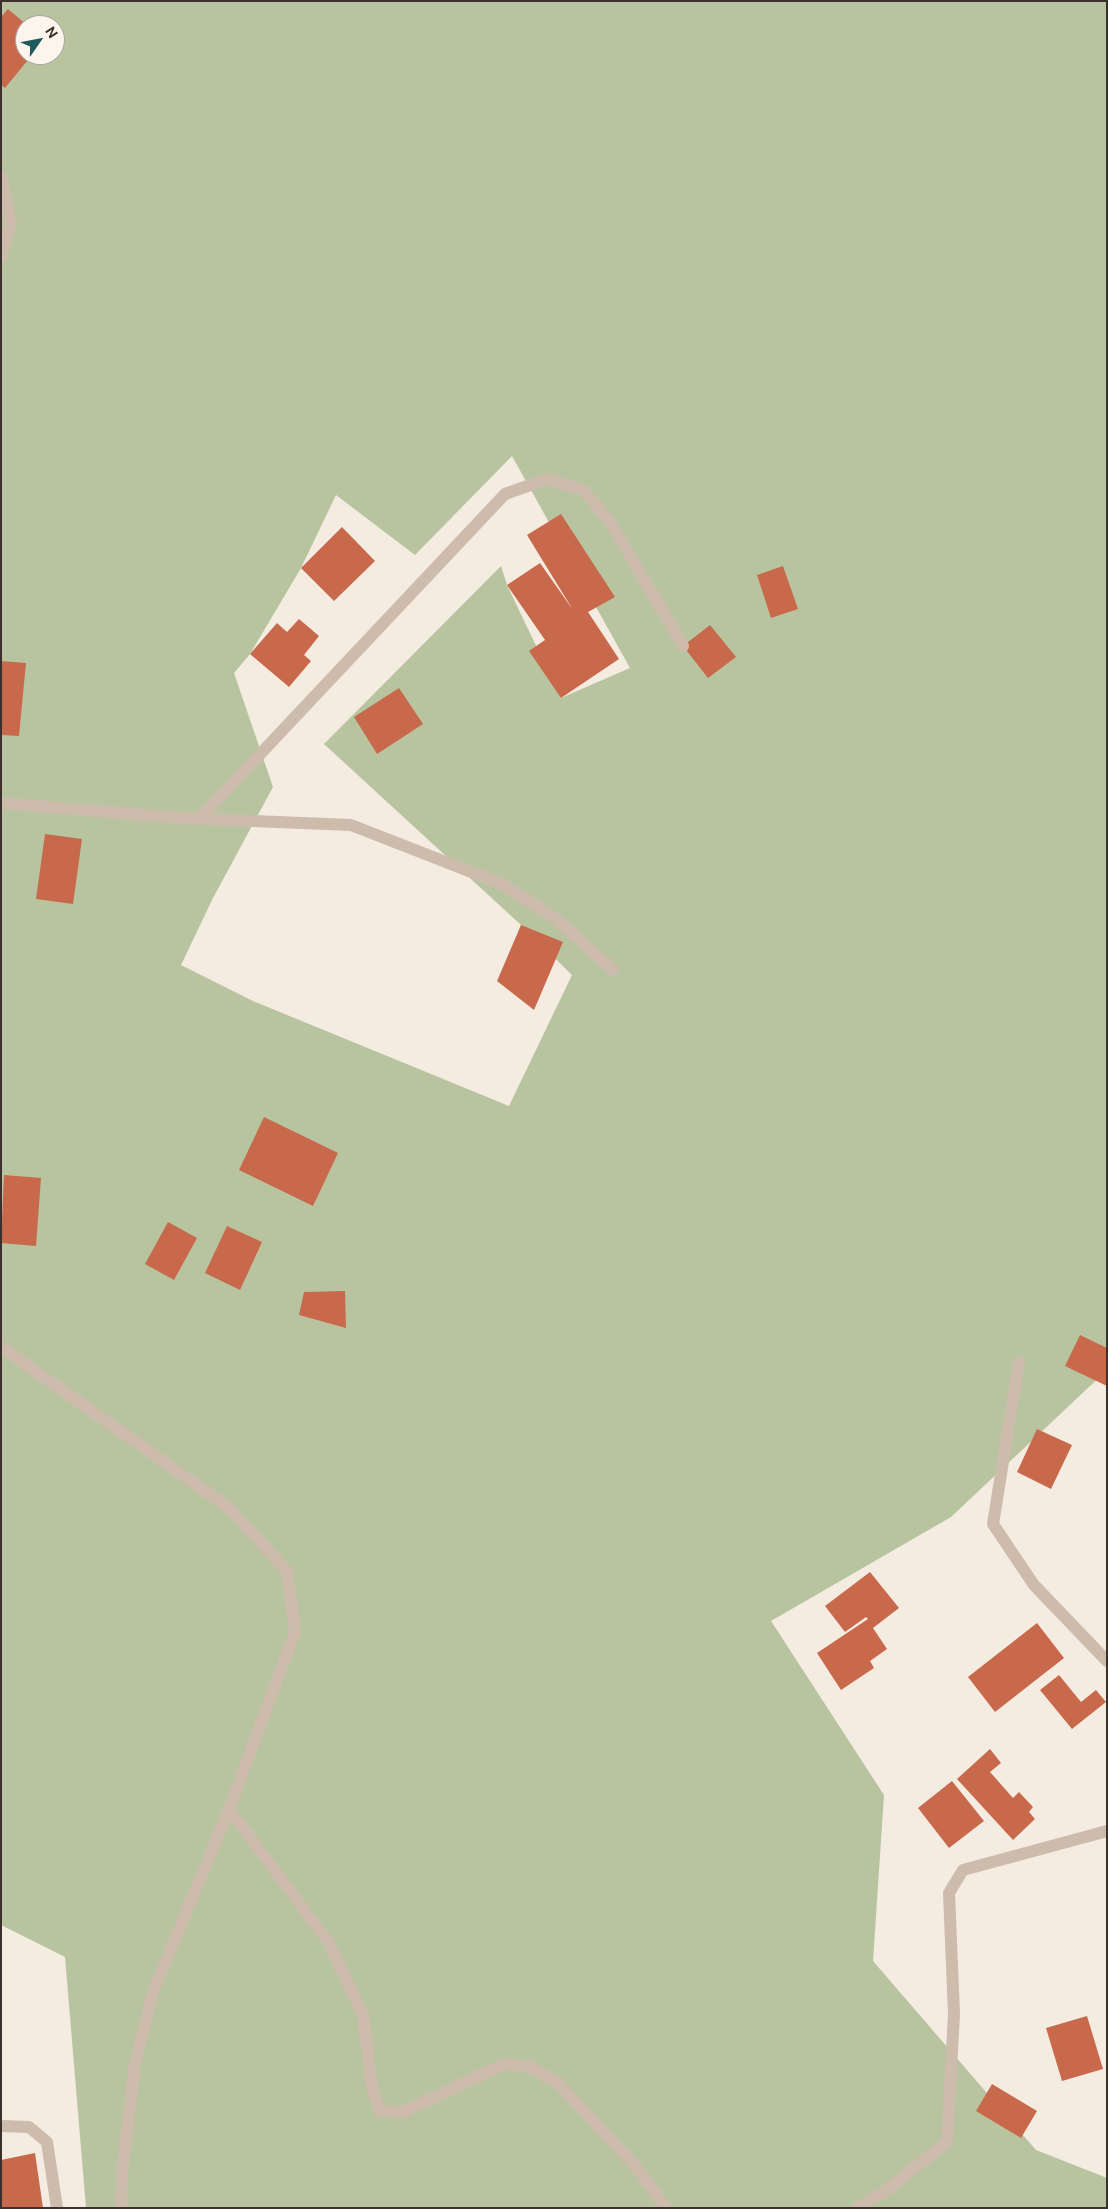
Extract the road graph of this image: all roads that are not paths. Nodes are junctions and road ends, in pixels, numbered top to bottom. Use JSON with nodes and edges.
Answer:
{"nodes":[{"id":1,"x":1,"y":176,"type":"edge"},
{"id":2,"x":1,"y":257,"type":"edge"},
{"id":3,"x":683,"y":646,"type":"dead end"},
{"id":4,"x":1,"y":803,"type":"edge"},
{"id":5,"x":199,"y":819,"type":"junction"},
{"id":6,"x":613,"y":970,"type":"dead end"},
{"id":7,"x":1,"y":1347,"type":"edge"},
{"id":8,"x":1020,"y":1362,"type":"dead end"},
{"id":9,"x":1107,"y":1661,"type":"edge"},
{"id":10,"x":229,"y":1809,"type":"junction"},
{"id":11,"x":1107,"y":1830,"type":"edge"},
{"id":12,"x":1,"y":2126,"type":"edge"},
{"id":13,"x":58,"y":2208,"type":"edge"},
{"id":14,"x":121,"y":2208,"type":"edge"},
{"id":15,"x":666,"y":2208,"type":"edge"},
{"id":16,"x":857,"y":2208,"type":"edge"}],
"edges":[{"from":1,"to":2,"type":"street"},
{"from":3,"to":5,"type":"street"},
{"from":4,"to":5,"type":"street"},
{"from":5,"to":6,"type":"street"},
{"from":7,"to":10,"type":"street"},
{"from":8,"to":9,"type":"street"},
{"from":10,"to":14,"type":"street"},
{"from":10,"to":15,"type":"street"},
{"from":11,"to":16,"type":"street"},
{"from":12,"to":13,"type":"street"}]}
